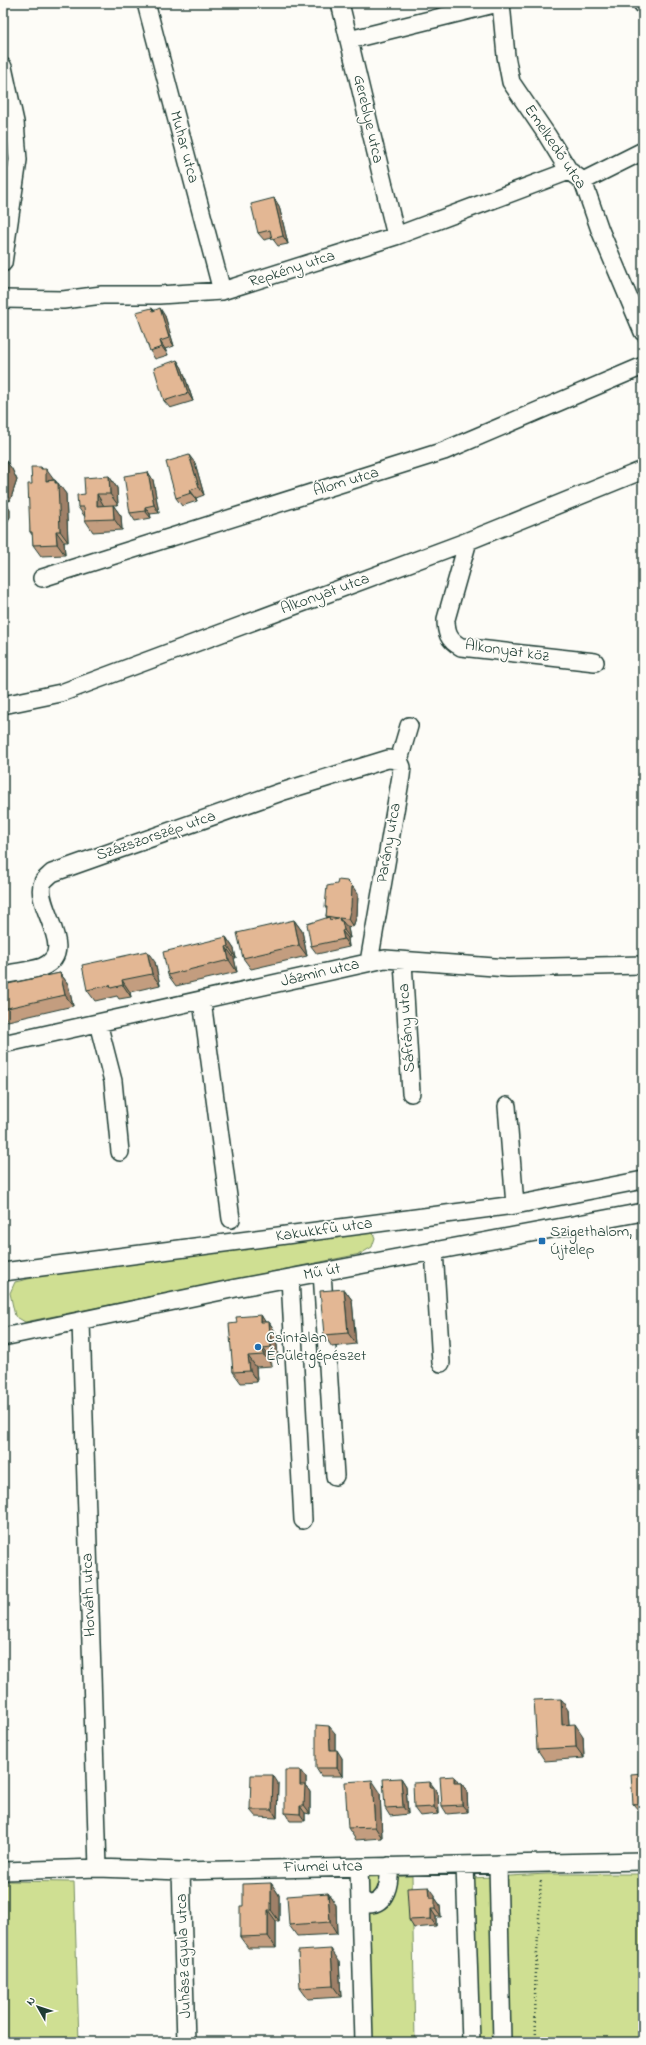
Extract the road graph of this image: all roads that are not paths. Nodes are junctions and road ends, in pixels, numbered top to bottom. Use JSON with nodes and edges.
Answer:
{"nodes":[{"id":1,"x":146,"y":3,"type":"edge"},
{"id":2,"x":340,"y":3,"type":"edge"},
{"id":3,"x":499,"y":3,"type":"edge"},
{"id":4,"x":349,"y":40,"type":"junction"},
{"id":5,"x":3,"y":67,"type":"edge"},
{"id":6,"x":643,"y":151,"type":"edge"},
{"id":7,"x":569,"y":171,"type":"junction"},
{"id":8,"x":583,"y":181,"type":"junction"},
{"id":9,"x":396,"y":236,"type":"junction"},
{"id":10,"x":3,"y":263,"type":"edge"},
{"id":11,"x":222,"y":291,"type":"junction"},
{"id":12,"x":3,"y":299,"type":"edge"},
{"id":13,"x":638,"y":307,"type":"edge"},
{"id":14,"x":643,"y":332,"type":"edge"},
{"id":15,"x":643,"y":366,"type":"edge"},
{"id":16,"x":643,"y":470,"type":"edge"},
{"id":17,"x":468,"y":541,"type":"junction"},
{"id":18,"x":42,"y":578,"type":"dead end"},
{"id":19,"x":595,"y":662,"type":"dead end"},
{"id":20,"x":3,"y":705,"type":"edge"},
{"id":21,"x":409,"y":726,"type":"dead end"},
{"id":22,"x":399,"y":760,"type":"junction"},
{"id":23,"x":368,"y":962,"type":"junction"},
{"id":24,"x":403,"y":962,"type":"junction"},
{"id":25,"x":643,"y":965,"type":"edge"},
{"id":26,"x":3,"y":975,"type":"edge"},
{"id":27,"x":202,"y":1001,"type":"junction"},
{"id":28,"x":98,"y":1024,"type":"junction"},
{"id":29,"x":3,"y":1044,"type":"edge"},
{"id":30,"x":411,"y":1093,"type":"dead end"},
{"id":31,"x":507,"y":1106,"type":"dead end"},
{"id":32,"x":120,"y":1152,"type":"dead end"},
{"id":33,"x":643,"y":1180,"type":"edge"},
{"id":34,"x":515,"y":1205,"type":"junction"},
{"id":35,"x":643,"y":1212,"type":"edge"},
{"id":36,"x":231,"y":1219,"type":"dead end"},
{"id":37,"x":434,"y":1250,"type":"junction"},
{"id":38,"x":3,"y":1272,"type":"edge"},
{"id":39,"x":322,"y":1272,"type":"junction"},
{"id":40,"x":290,"y":1278,"type":"junction"},
{"id":41,"x":81,"y":1321,"type":"junction"},
{"id":42,"x":3,"y":1337,"type":"edge"},
{"id":43,"x":441,"y":1363,"type":"dead end"},
{"id":44,"x":335,"y":1476,"type":"dead end"},
{"id":45,"x":303,"y":1520,"type":"dead end"},
{"id":46,"x":643,"y":1861,"type":"edge"},
{"id":47,"x":466,"y":1864,"type":"junction"},
{"id":48,"x":498,"y":1864,"type":"junction"},
{"id":49,"x":389,"y":1866,"type":"junction"},
{"id":50,"x":359,"y":1867,"type":"junction"},
{"id":51,"x":98,"y":1868,"type":"junction"},
{"id":52,"x":3,"y":1871,"type":"edge"},
{"id":53,"x":181,"y":1871,"type":"junction"},
{"id":54,"x":360,"y":1898,"type":"junction"},
{"id":55,"x":186,"y":2042,"type":"edge"},
{"id":56,"x":364,"y":2042,"type":"edge"},
{"id":57,"x":471,"y":2042,"type":"edge"},
{"id":58,"x":502,"y":2042,"type":"edge"}],
"edges":[{"from":1,"to":11,"type":"street","name":"Muhar utca"},
{"from":2,"to":4,"type":"street","name":"Gereblye utca"},
{"from":3,"to":4,"type":"street"},
{"from":3,"to":7,"type":"street","name":"Emelkedő utca"},
{"from":4,"to":9,"type":"street","name":"Gereblye utca"},
{"from":5,"to":10,"type":"street"},
{"from":6,"to":8,"type":"street"},
{"from":7,"to":8,"type":"street","name":"Emelkedő utca"},
{"from":7,"to":9,"type":"street","name":"Repkény utca"},
{"from":8,"to":13,"type":"street","name":"Emelkedő utca"},
{"from":9,"to":11,"type":"street","name":"Repkény utca"},
{"from":11,"to":12,"type":"street","name":"Repkény utca"},
{"from":13,"to":14,"type":"street","name":"Emelkedő utca"},
{"from":15,"to":18,"type":"street","name":"Álom utca"},
{"from":16,"to":17,"type":"street","name":"Alkonyat utca"},
{"from":17,"to":19,"type":"street","name":"Alkonyat köz"},
{"from":17,"to":20,"type":"street","name":"Alkonyat utca"},
{"from":21,"to":22,"type":"street","name":"Parány utca"},
{"from":22,"to":23,"type":"street","name":"Parány utca"},
{"from":22,"to":26,"type":"street","name":"Százszorszép utca"},
{"from":23,"to":24,"type":"street","name":"Jázmin utca"},
{"from":23,"to":27,"type":"street","name":"Jázmin utca"},
{"from":24,"to":25,"type":"street","name":"Jázmin utca"},
{"from":24,"to":30,"type":"street","name":"Sáfrány utca"},
{"from":27,"to":28,"type":"street","name":"Jázmin utca"},
{"from":27,"to":36,"type":"street"},
{"from":28,"to":29,"type":"street","name":"Jázmin utca"},
{"from":28,"to":32,"type":"street"},
{"from":31,"to":34,"type":"street"},
{"from":33,"to":34,"type":"street","name":"Kakukkfű utca"},
{"from":34,"to":38,"type":"street","name":"Kakukkfű utca"},
{"from":35,"to":37,"type":"street","name":"Mű út"},
{"from":37,"to":39,"type":"street","name":"Mű út"},
{"from":37,"to":43,"type":"street"},
{"from":39,"to":40,"type":"street","name":"Mű út"},
{"from":39,"to":44,"type":"street"},
{"from":40,"to":41,"type":"street","name":"Mű út"},
{"from":40,"to":45,"type":"street"},
{"from":41,"to":42,"type":"street","name":"Mű út"},
{"from":41,"to":51,"type":"street","name":"Horváth utca"},
{"from":46,"to":48,"type":"street","name":"Fiumei utca"},
{"from":47,"to":48,"type":"street","name":"Fiumei utca"},
{"from":47,"to":49,"type":"street","name":"Fiumei utca"},
{"from":47,"to":57,"type":"street"},
{"from":48,"to":58,"type":"street"},
{"from":49,"to":50,"type":"street","name":"Fiumei utca"},
{"from":49,"to":54,"type":"street"},
{"from":50,"to":53,"type":"street","name":"Fiumei utca"},
{"from":50,"to":54,"type":"street"},
{"from":51,"to":52,"type":"street","name":"Fiumei utca"},
{"from":51,"to":53,"type":"street","name":"Fiumei utca"},
{"from":53,"to":55,"type":"street","name":"Juhász Gyula utca"},
{"from":54,"to":56,"type":"street"}]}
